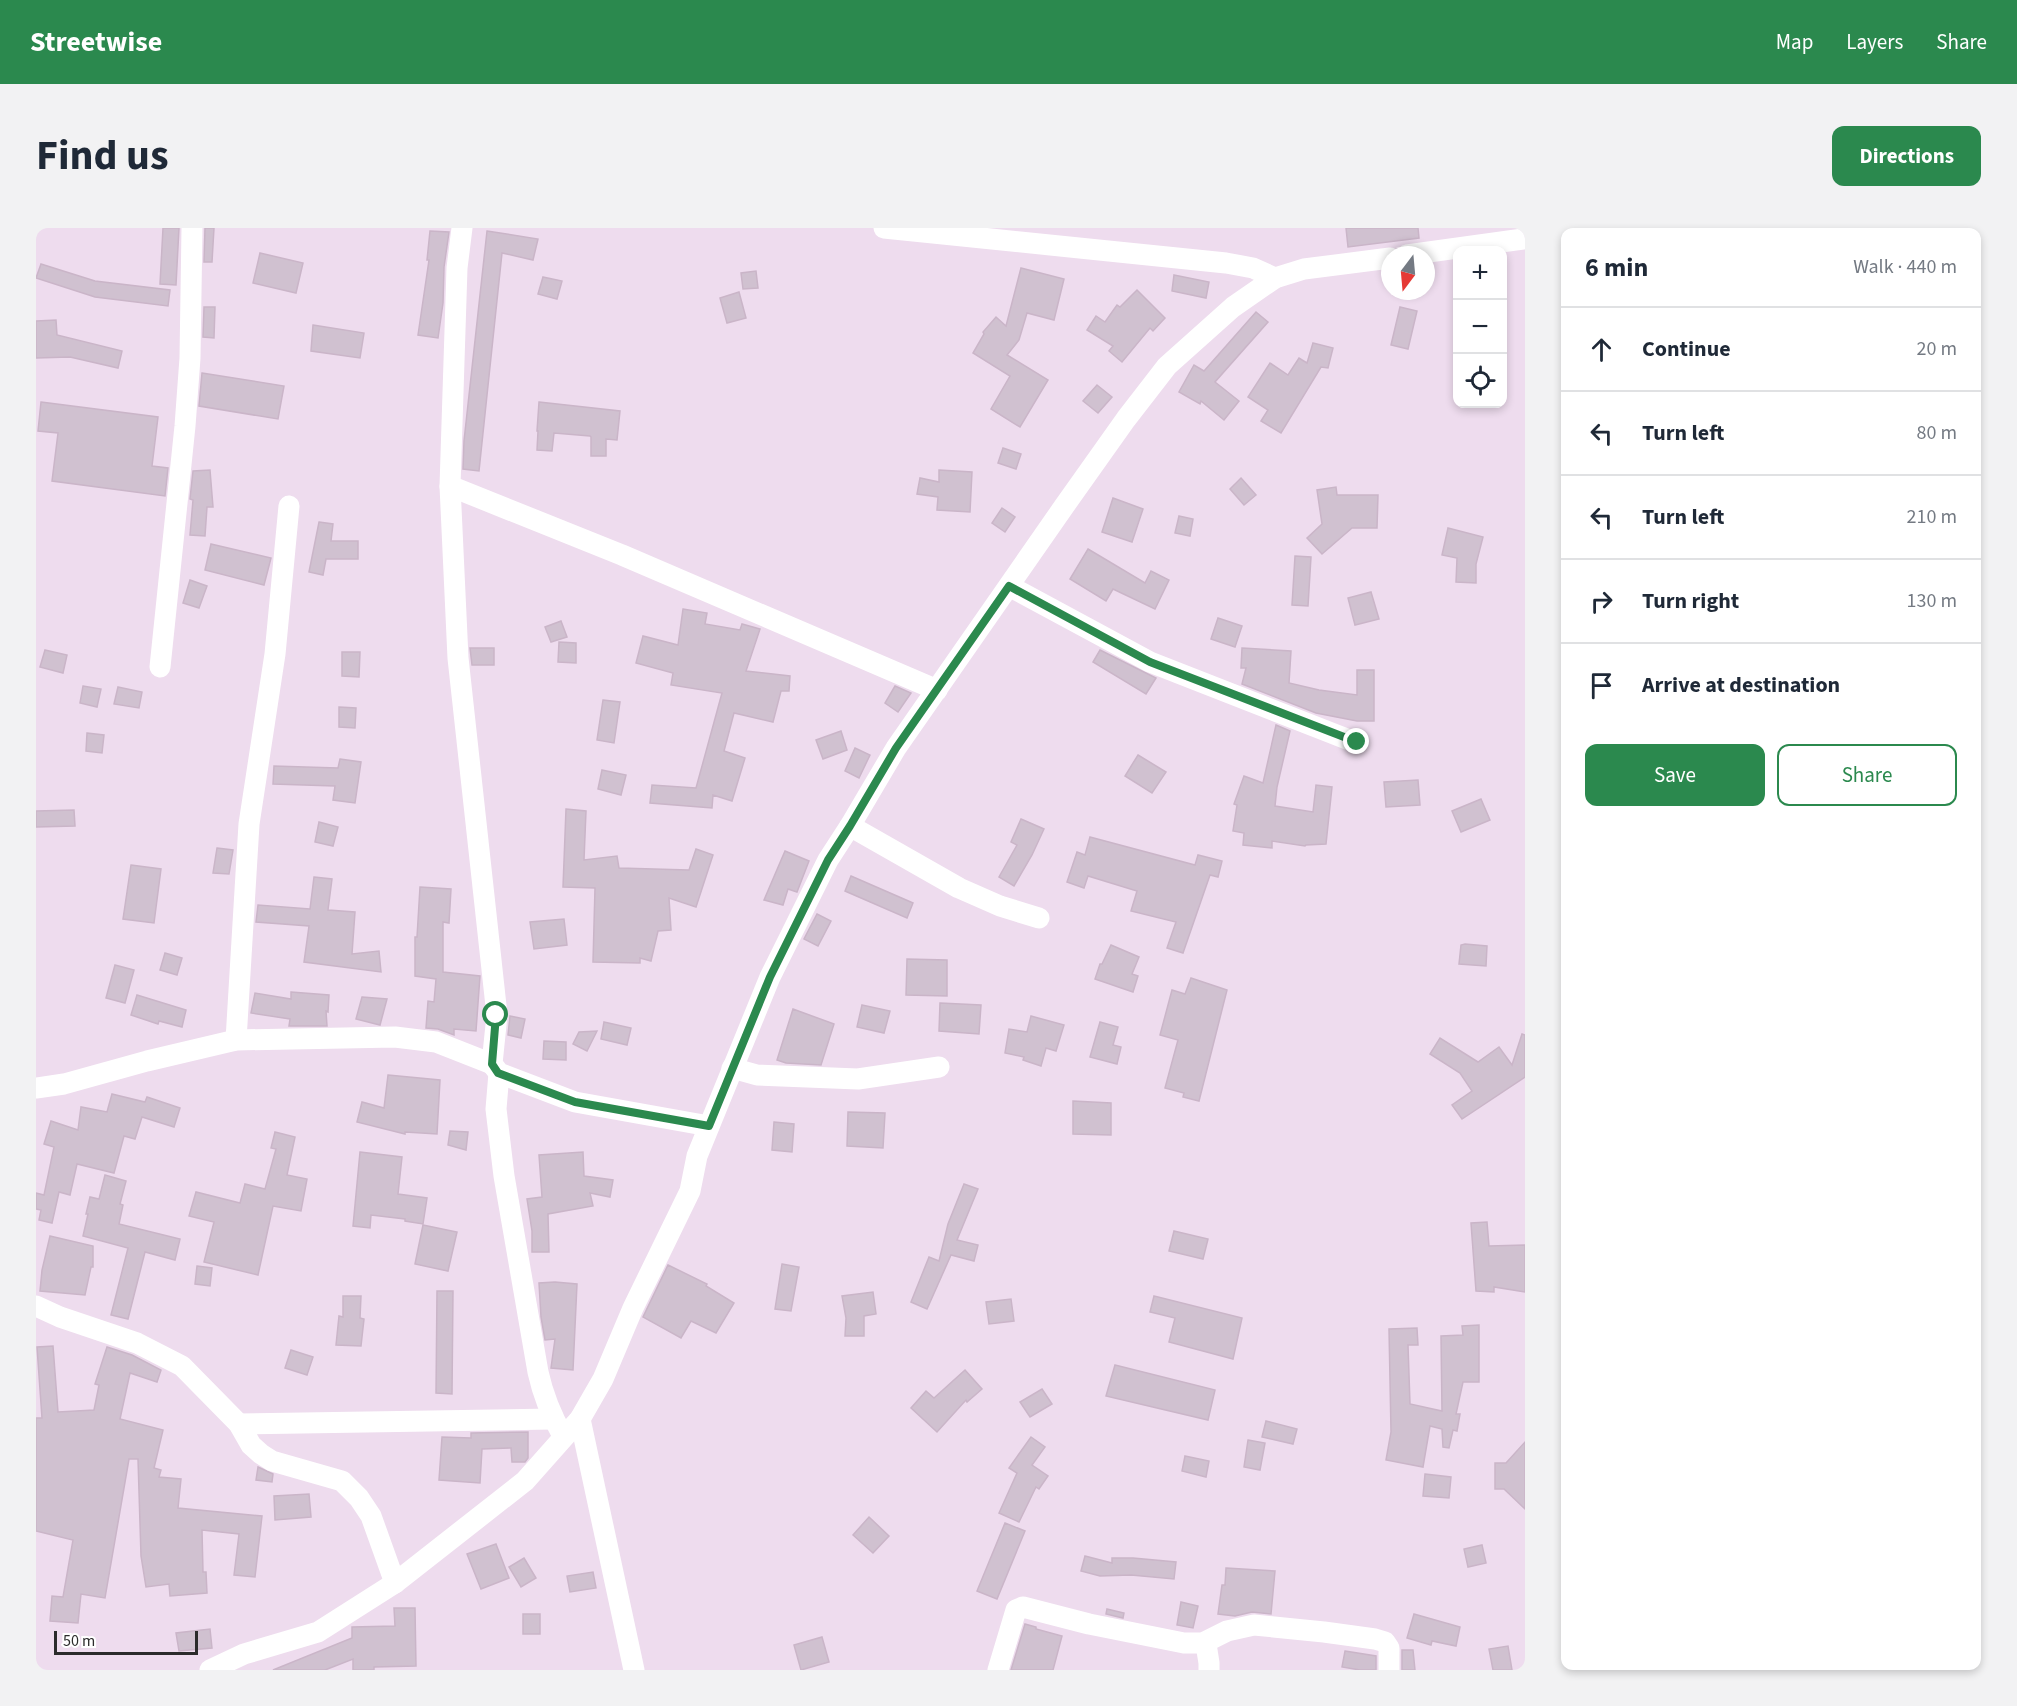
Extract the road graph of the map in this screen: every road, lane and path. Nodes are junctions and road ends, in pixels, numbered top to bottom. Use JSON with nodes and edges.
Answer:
{"nodes":[{"id":1,"x":192,"y":228,"type":"edge"},
{"id":2,"x":462,"y":228,"type":"edge"},
{"id":3,"x":884,"y":228,"type":"edge"},
{"id":4,"x":1522,"y":236,"type":"edge"},
{"id":5,"x":1435,"y":250,"type":"edge"},
{"id":6,"x":1381,"y":259,"type":"edge"},
{"id":7,"x":1275,"y":278,"type":"junction"},
{"id":8,"x":450,"y":486,"type":"junction"},
{"id":9,"x":289,"y":506,"type":"dead end"},
{"id":10,"x":1009,"y":586,"type":"junction"},
{"id":11,"x":160,"y":667,"type":"dead end"},
{"id":12,"x":937,"y":690,"type":"junction"},
{"id":13,"x":1357,"y":742,"type":"dead end"},
{"id":14,"x":850,"y":826,"type":"junction"},
{"id":15,"x":1038,"y":918,"type":"dead end"},
{"id":16,"x":236,"y":1040,"type":"junction"},
{"id":17,"x":939,"y":1067,"type":"dead end"},
{"id":18,"x":495,"y":1068,"type":"junction"},
{"id":19,"x":732,"y":1068,"type":"junction"},
{"id":20,"x":36,"y":1088,"type":"edge"},
{"id":21,"x":709,"y":1126,"type":"junction"},
{"id":22,"x":36,"y":1306,"type":"edge"},
{"id":23,"x":580,"y":1419,"type":"junction"},
{"id":24,"x":239,"y":1424,"type":"junction"},
{"id":25,"x":558,"y":1427,"type":"junction"},
{"id":26,"x":395,"y":1583,"type":"junction"},
{"id":27,"x":1203,"y":1643,"type":"junction"},
{"id":28,"x":242,"y":1662,"type":"edge"},
{"id":29,"x":210,"y":1670,"type":"edge"},
{"id":30,"x":634,"y":1670,"type":"edge"},
{"id":31,"x":998,"y":1670,"type":"edge"},
{"id":32,"x":1209,"y":1670,"type":"edge"},
{"id":33,"x":1389,"y":1670,"type":"edge"}],
"edges":[{"from":1,"to":11,"type":"street"},
{"from":2,"to":8,"type":"street"},
{"from":3,"to":7,"type":"street"},
{"from":4,"to":5,"type":"street"},
{"from":6,"to":7,"type":"street"},
{"from":7,"to":10,"type":"street"},
{"from":8,"to":12,"type":"street"},
{"from":8,"to":18,"type":"street"},
{"from":9,"to":16,"type":"street"},
{"from":10,"to":12,"type":"street"},
{"from":10,"to":13,"type":"street"},
{"from":12,"to":14,"type":"street"},
{"from":14,"to":15,"type":"street"},
{"from":14,"to":19,"type":"street"},
{"from":16,"to":18,"type":"street"},
{"from":16,"to":20,"type":"street"},
{"from":17,"to":19,"type":"street"},
{"from":18,"to":21,"type":"street"},
{"from":18,"to":25,"type":"street"},
{"from":19,"to":21,"type":"street"},
{"from":21,"to":23,"type":"street"},
{"from":22,"to":24,"type":"street"},
{"from":23,"to":25,"type":"street"},
{"from":23,"to":30,"type":"street"},
{"from":24,"to":25,"type":"street"},
{"from":24,"to":26,"type":"street"},
{"from":25,"to":26,"type":"street"},
{"from":26,"to":28,"type":"street"},
{"from":27,"to":31,"type":"street"},
{"from":27,"to":32,"type":"street"},
{"from":27,"to":33,"type":"street"},
{"from":28,"to":29,"type":"street"}]}
